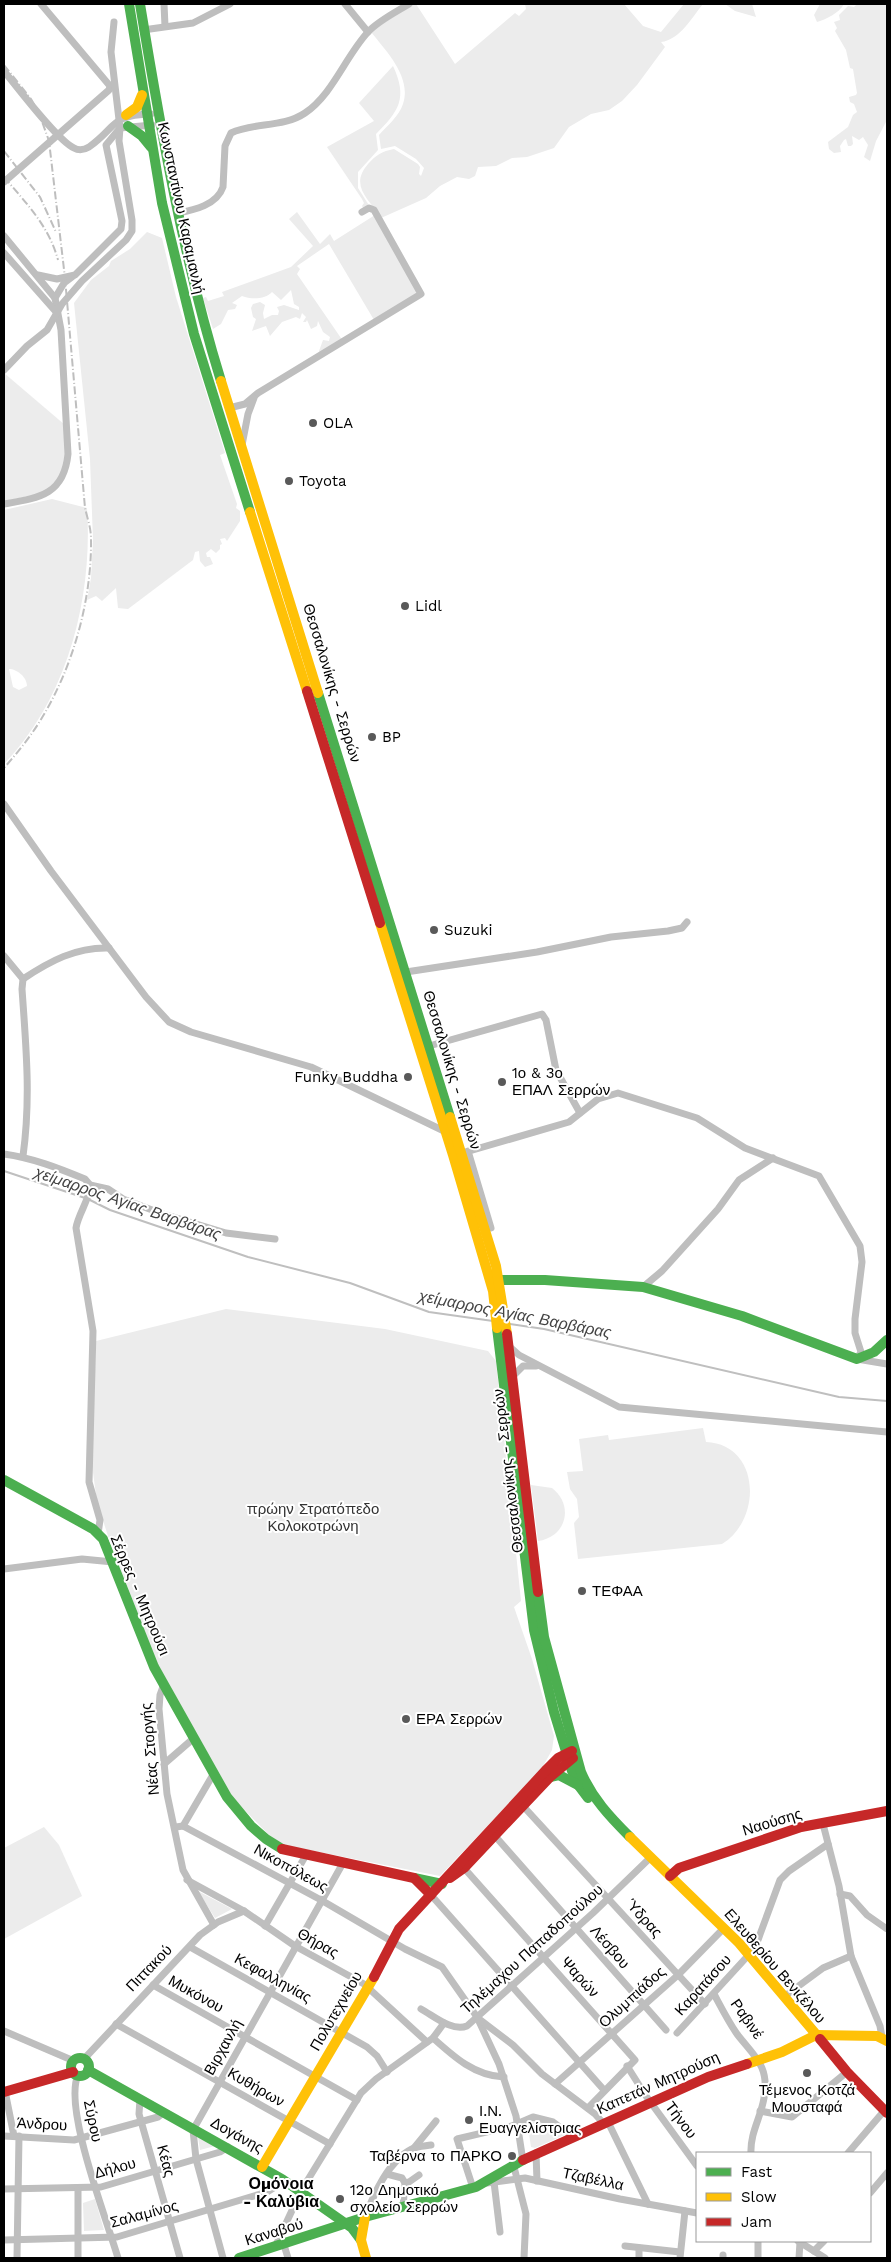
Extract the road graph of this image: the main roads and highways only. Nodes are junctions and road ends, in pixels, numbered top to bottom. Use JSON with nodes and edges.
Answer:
{"nodes":[{"id":1,"x":129,"y":4,"type":"edge"},
{"id":2,"x":140,"y":4,"type":"edge"},
{"id":3,"x":142,"y":91,"type":"junction"},
{"id":4,"x":122,"y":117,"type":"road end"},
{"id":5,"x":124,"y":127,"type":"road end"},
{"id":6,"x":152,"y":148,"type":"junction"},
{"id":7,"x":229,"y":408,"type":"joint"},
{"id":8,"x":219,"y":416,"type":"joint"},
{"id":9,"x":461,"y":1153,"type":"junction"},
{"id":10,"x":484,"y":1229,"type":"junction"},
{"id":11,"x":499,"y":1280,"type":"junction"},
{"id":12,"x":498,"y":1298,"type":"junction"},
{"id":13,"x":887,"y":1340,"type":"edge"},
{"id":14,"x":505,"y":1341,"type":"junction"},
{"id":15,"x":4,"y":1480,"type":"edge"},
{"id":16,"x":560,"y":1730,"type":"junction"},
{"id":17,"x":572,"y":1755,"type":"junction"},
{"id":18,"x":552,"y":1764,"type":"junction"},
{"id":19,"x":550,"y":1777,"type":"junction"},
{"id":20,"x":579,"y":1786,"type":"junction"},
{"id":21,"x":887,"y":1811,"type":"edge"},
{"id":22,"x":614,"y":1821,"type":"junction"},
{"id":23,"x":670,"y":1876,"type":"junction"},
{"id":24,"x":414,"y":1878,"type":"junction"},
{"id":25,"x":445,"y":1882,"type":"junction"},
{"id":26,"x":431,"y":1895,"type":"junction"},
{"id":27,"x":816,"y":2036,"type":"junction"},
{"id":28,"x":885,"y":2039,"type":"edge"},
{"id":29,"x":88,"y":2070,"type":"junction"},
{"id":30,"x":76,"y":2074,"type":"junction"},
{"id":31,"x":4,"y":2091,"type":"edge"},
{"id":32,"x":886,"y":2112,"type":"edge"},
{"id":33,"x":262,"y":2167,"type":"junction"},
{"id":34,"x":365,"y":2217,"type":"junction"},
{"id":35,"x":345,"y":2224,"type":"junction"},
{"id":36,"x":362,"y":2240,"type":"junction"},
{"id":37,"x":239,"y":2258,"type":"edge"},
{"id":38,"x":366,"y":2258,"type":"edge"}],
"edges":[{"from":1,"to":3,"type":"main road","name":"Κωνσταντίνου Καραμανλή"},
{"from":2,"to":7,"type":"main road","name":"Κωνσταντίνου Καραμανλή"},
{"from":3,"to":4,"type":"main road"},
{"from":3,"to":6,"type":"main road","name":"Κωνσταντίνου Καραμανλή"},
{"from":5,"to":6,"type":"main road"},
{"from":6,"to":8,"type":"main road","name":"Κωνσταντίνου Καραμανλή"},
{"from":7,"to":9,"type":"main road","name":"Θεσσαλονίκης - Σερρών"},
{"from":8,"to":9,"type":"main road","name":"Θεσσαλονίκης - Σερρών"},
{"from":9,"to":10,"type":"main road","name":"Θεσσαλονίκης - Σερρών"},
{"from":10,"to":11,"type":"main road","name":"Θεσσαλονίκης - Σερρών"},
{"from":10,"to":12,"type":"main road","name":"Θεσσαλονίκης - Σερρών"},
{"from":11,"to":12,"type":"main road","name":"Θεσσαλονίκης - Σερρών"},
{"from":11,"to":13,"type":"main road"},
{"from":12,"to":14,"type":"main road","name":"Θεσσαλονίκης - Σερρών"},
{"from":14,"to":16,"type":"main road","name":"Θεσσαλονίκης - Σερρών"},
{"from":14,"to":17,"type":"main road","name":"Θεσσαλονίκης - Σερρών"},
{"from":15,"to":24,"type":"main road","name":"Σέρρες - Μητρούσι"},
{"from":16,"to":17,"type":"main road","name":"Θεσσαλονίκης - Σερρών"},
{"from":16,"to":18,"type":"main road"},
{"from":17,"to":18,"type":"main road","name":"Πολυτεχνείου"},
{"from":17,"to":19,"type":"main road","name":"Πολυτεχνείου"},
{"from":17,"to":20,"type":"main road","name":"Ελευθερίου Βενιζέλου"},
{"from":17,"to":22,"type":"main road","name":"Ελευθερίου Βενιζέλου"},
{"from":18,"to":25,"type":"main road","name":"Πολυτεχνείου"},
{"from":19,"to":20,"type":"main road"},
{"from":19,"to":25,"type":"main road","name":"Πολυτεχνείου"},
{"from":20,"to":22,"type":"main road","name":"Ελευθερίου Βενιζέλου"},
{"from":21,"to":23,"type":"main road","name":"Ναούσης"},
{"from":22,"to":23,"type":"main road","name":"Ελευθερίου Βενιζέλου"},
{"from":23,"to":27,"type":"main road","name":"Ελευθερίου Βενιζέλου"},
{"from":24,"to":25,"type":"main road","name":"Σέρρες - Μητρούσι"},
{"from":24,"to":26,"type":"main road"},
{"from":25,"to":26,"type":"main road","name":"Πολυτεχνείου"},
{"from":26,"to":33,"type":"main road","name":"Πολυτεχνείου"},
{"from":27,"to":28,"type":"main road"},
{"from":27,"to":32,"type":"main road","name":"Ελευθερίου Βενιζέλου"},
{"from":27,"to":34,"type":"main road","name":"Καπετάν Μητρούση"},
{"from":29,"to":30,"type":"main road"},
{"from":29,"to":30,"type":"main road"},
{"from":29,"to":33,"type":"main road","name":"Δογάνης"},
{"from":30,"to":31,"type":"main road"},
{"from":33,"to":35,"type":"main road","name":"Δογάνης"},
{"from":34,"to":35,"type":"main road","name":"Καπετάν Μητρούση"},
{"from":34,"to":36,"type":"main road"},
{"from":35,"to":36,"type":"main road","name":"Δογάνης"},
{"from":35,"to":37,"type":"main road","name":"Καναβού"},
{"from":36,"to":38,"type":"main road"}]}
